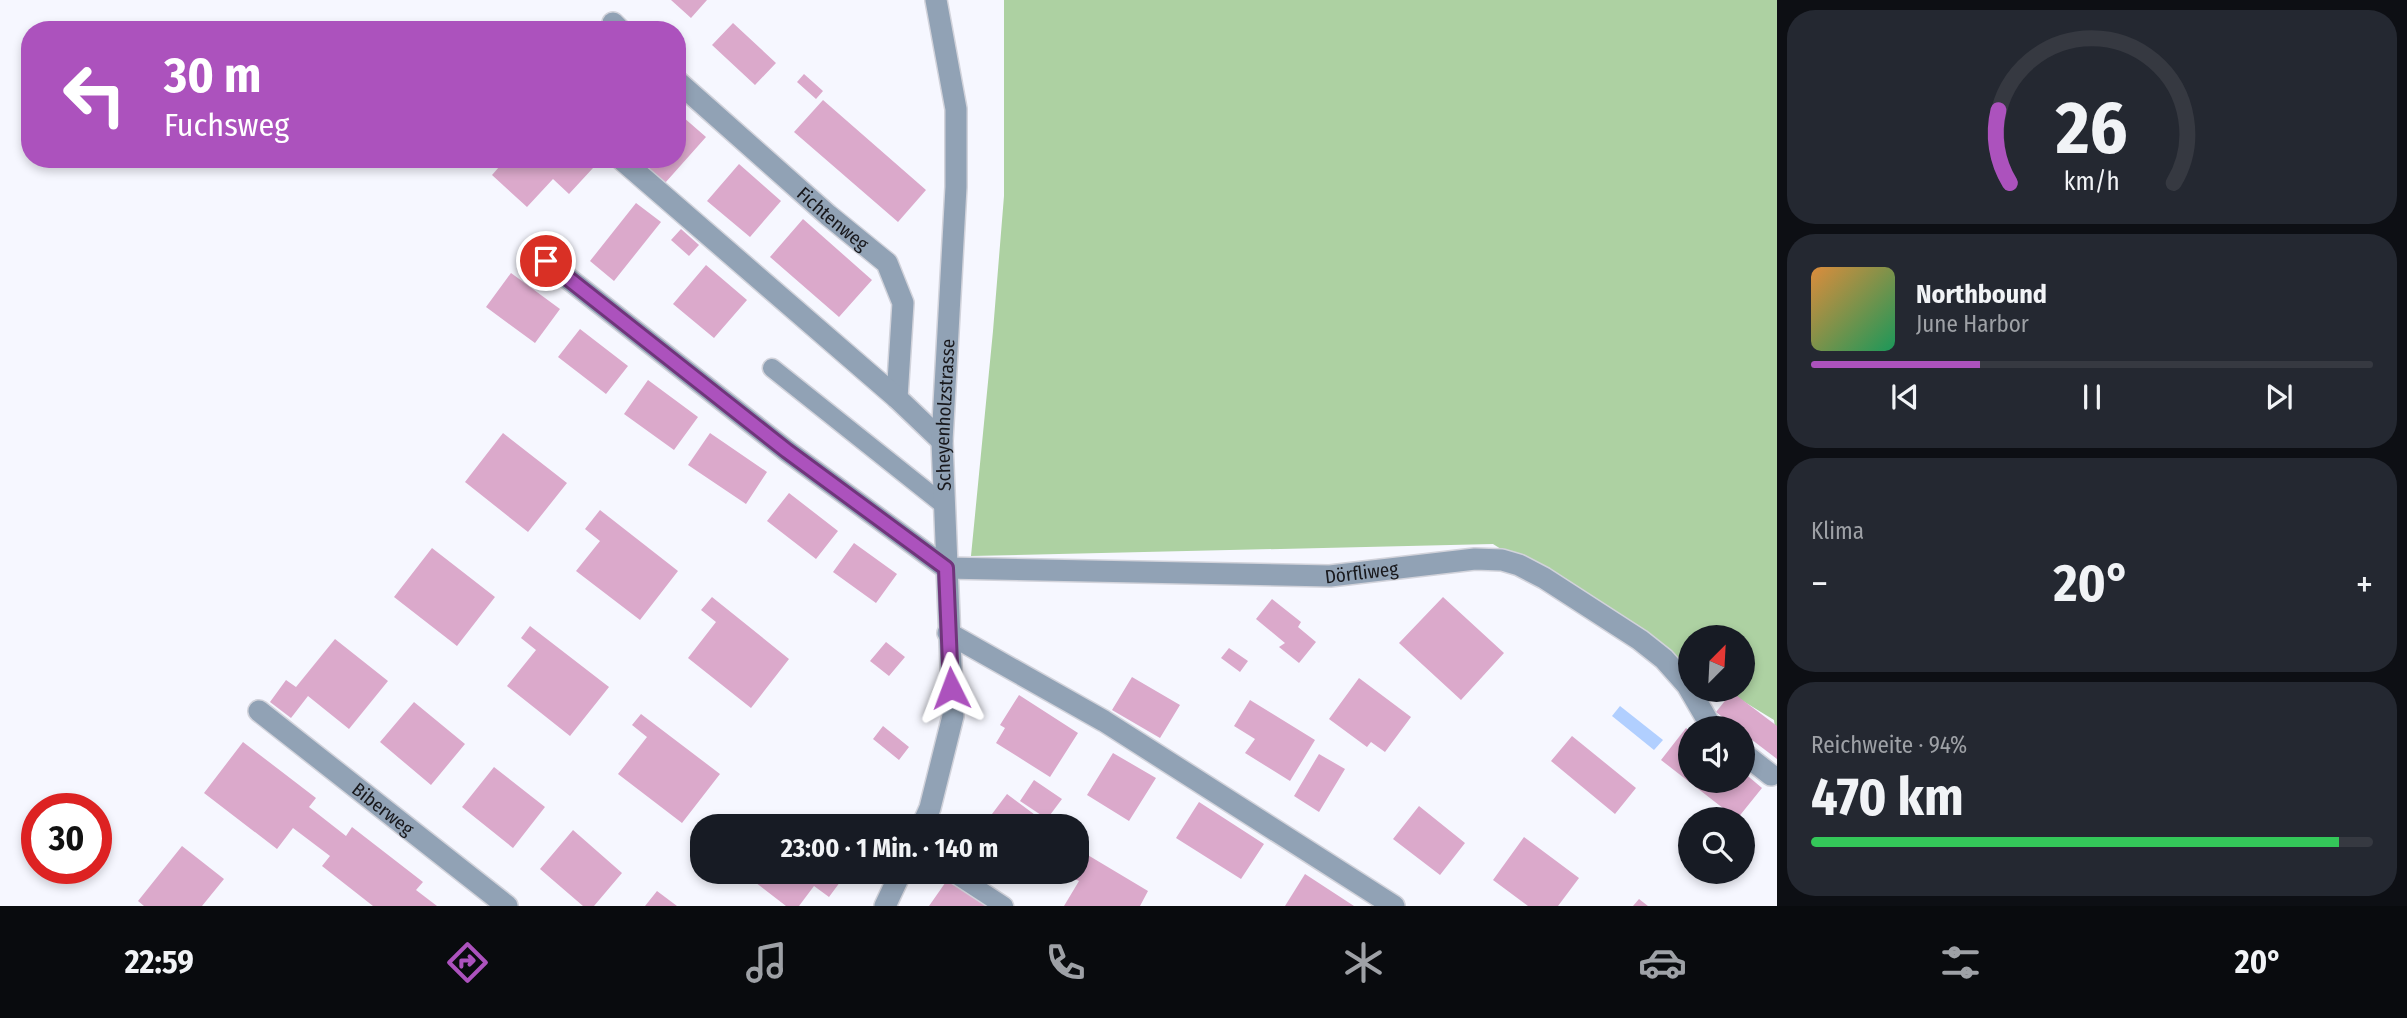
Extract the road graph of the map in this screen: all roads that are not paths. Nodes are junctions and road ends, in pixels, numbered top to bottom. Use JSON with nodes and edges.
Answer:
{"nodes":[{"id":1,"x":936,"y":0,"type":"edge"},
{"id":2,"x":686,"y":89,"type":"edge"},
{"id":3,"x":631,"y":168,"type":"edge"},
{"id":4,"x":546,"y":261,"type":"dead end"},
{"id":5,"x":772,"y":368,"type":"dead end"},
{"id":6,"x":897,"y":398,"type":"junction"},
{"id":7,"x":942,"y":441,"type":"junction"},
{"id":8,"x":944,"y":505,"type":"junction"},
{"id":9,"x":946,"y":568,"type":"junction"},
{"id":10,"x":948,"y":633,"type":"junction"},
{"id":11,"x":259,"y":711,"type":"dead end"},
{"id":12,"x":1705,"y":716,"type":"edge"},
{"id":13,"x":1755,"y":762,"type":"edge"},
{"id":14,"x":1771,"y":775,"type":"dead end"},
{"id":15,"x":927,"y":814,"type":"edge"},
{"id":16,"x":895,"y":884,"type":"edge"},
{"id":17,"x":970,"y":884,"type":"edge"},
{"id":18,"x":507,"y":906,"type":"edge"},
{"id":19,"x":885,"y":906,"type":"edge"},
{"id":20,"x":1003,"y":906,"type":"edge"},
{"id":21,"x":1394,"y":906,"type":"edge"}],
"edges":[{"from":1,"to":7,"type":"street","name":"Scheyenholzstrasse"},
{"from":2,"to":6,"type":"street","name":"Fichtenweg"},
{"from":3,"to":6,"type":"street"},
{"from":4,"to":9,"type":"street"},
{"from":5,"to":8,"type":"lane"},
{"from":6,"to":7,"type":"street"},
{"from":7,"to":8,"type":"street","name":"Scheyenholzstrasse"},
{"from":8,"to":9,"type":"street","name":"Scheyenholzstrasse"},
{"from":9,"to":10,"type":"street","name":"Scheyenholzstrasse"},
{"from":9,"to":12,"type":"street","name":"Dörfliweg"},
{"from":10,"to":15,"type":"street","name":"Scheyenholzstrasse"},
{"from":10,"to":21,"type":"street"},
{"from":11,"to":18,"type":"street","name":"Biberweg"},
{"from":13,"to":14,"type":"street"},
{"from":16,"to":19,"type":"street"},
{"from":17,"to":20,"type":"lane"}]}
